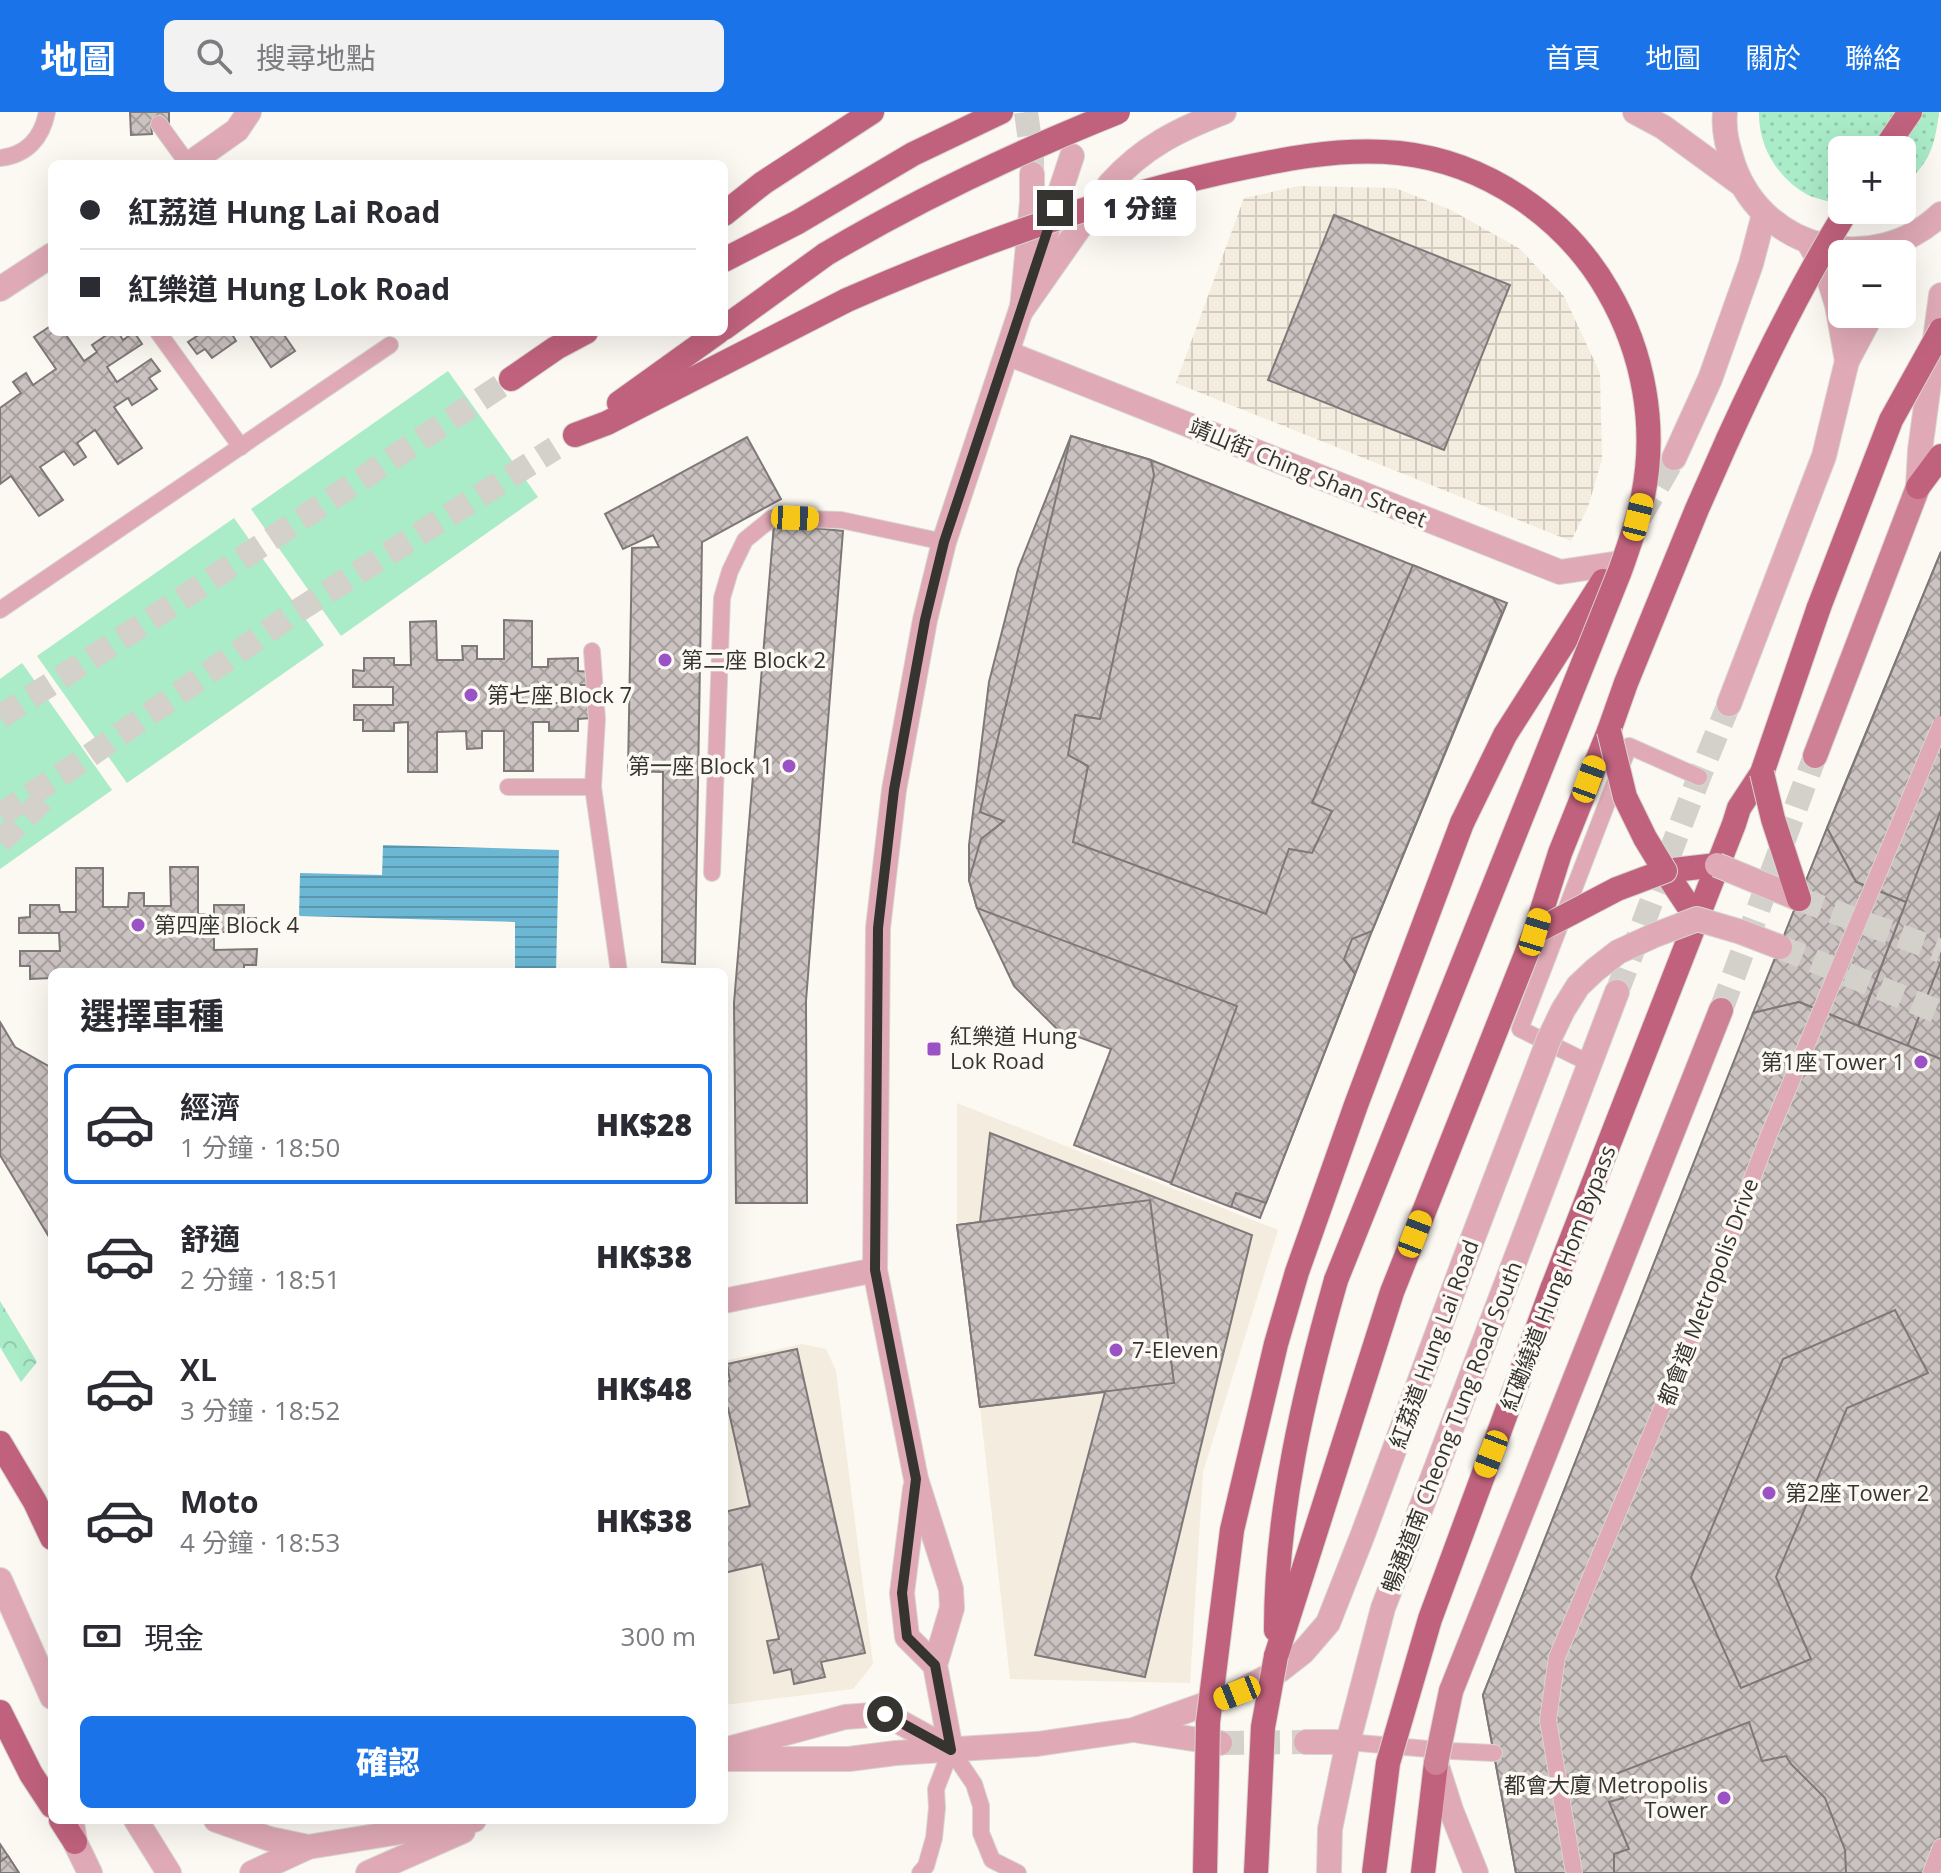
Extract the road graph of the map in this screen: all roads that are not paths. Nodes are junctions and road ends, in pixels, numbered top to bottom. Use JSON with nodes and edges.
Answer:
{"nodes":[{"id":1,"x":47,"y":112,"type":"edge"},
{"id":2,"x":249,"y":112,"type":"edge"},
{"id":3,"x":872,"y":112,"type":"edge"},
{"id":4,"x":1001,"y":112,"type":"edge"},
{"id":5,"x":1118,"y":112,"type":"edge"},
{"id":6,"x":1224,"y":112,"type":"edge"},
{"id":7,"x":1635,"y":112,"type":"edge"},
{"id":8,"x":1725,"y":112,"type":"edge"},
{"id":9,"x":1910,"y":112,"type":"edge"},
{"id":10,"x":159,"y":124,"type":"dead end"},
{"id":11,"x":1894,"y":136,"type":"edge"},
{"id":12,"x":1072,"y":156,"type":"dead end"},
{"id":13,"x":0,"y":158,"type":"edge"},
{"id":14,"x":185,"y":160,"type":"edge"},
{"id":15,"x":194,"y":160,"type":"edge"},
{"id":16,"x":1032,"y":174,"type":"tunnel mouth"},
{"id":17,"x":1741,"y":184,"type":"junction"},
{"id":18,"x":728,"y":211,"type":"edge"},
{"id":19,"x":1764,"y":214,"type":"junction"},
{"id":20,"x":1941,"y":214,"type":"edge"},
{"id":21,"x":1839,"y":224,"type":"edge"},
{"id":22,"x":1910,"y":240,"type":"edge"},
{"id":23,"x":1808,"y":241,"type":"junction"},
{"id":24,"x":1828,"y":247,"type":"edge"},
{"id":25,"x":48,"y":258,"type":"edge"},
{"id":26,"x":728,"y":258,"type":"edge"},
{"id":27,"x":0,"y":289,"type":"edge"},
{"id":28,"x":1941,"y":295,"type":"edge"},
{"id":29,"x":1021,"y":311,"type":"junction"},
{"id":30,"x":728,"y":325,"type":"edge"},
{"id":31,"x":1865,"y":328,"type":"edge"},
{"id":32,"x":1941,"y":330,"type":"edge"},
{"id":33,"x":161,"y":336,"type":"edge"},
{"id":34,"x":570,"y":336,"type":"edge"},
{"id":35,"x":578,"y":336,"type":"edge"},
{"id":36,"x":712,"y":336,"type":"edge"},
{"id":37,"x":390,"y":345,"type":"dead end"},
{"id":38,"x":556,"y":348,"type":"junction"},
{"id":39,"x":1007,"y":353,"type":"junction"},
{"id":40,"x":1847,"y":361,"type":"junction"},
{"id":41,"x":520,"y":373,"type":"tunnel mouth"},
{"id":42,"x":241,"y":447,"type":"junction"},
{"id":43,"x":1941,"y":456,"type":"edge"},
{"id":44,"x":1674,"y":458,"type":"tunnel mouth"},
{"id":45,"x":1918,"y":487,"type":"junction"},
{"id":46,"x":944,"y":542,"type":"junction"},
{"id":47,"x":1608,"y":572,"type":"joint"},
{"id":48,"x":0,"y":610,"type":"edge"},
{"id":49,"x":592,"y":651,"type":"dead end"},
{"id":50,"x":1729,"y":704,"type":"tunnel mouth"},
{"id":51,"x":1941,"y":724,"type":"edge"},
{"id":52,"x":1609,"y":731,"type":"junction"},
{"id":53,"x":1815,"y":756,"type":"tunnel mouth"},
{"id":54,"x":1762,"y":773,"type":"junction"},
{"id":55,"x":1699,"y":777,"type":"dead end"},
{"id":56,"x":508,"y":787,"type":"dead end"},
{"id":57,"x":593,"y":787,"type":"junction"},
{"id":58,"x":1717,"y":865,"type":"junction"},
{"id":59,"x":1665,"y":871,"type":"junction"},
{"id":60,"x":712,"y":873,"type":"dead end"},
{"id":61,"x":1799,"y":899,"type":"joint"},
{"id":62,"x":1697,"y":919,"type":"junction"},
{"id":63,"x":1535,"y":932,"type":"junction"},
{"id":64,"x":1780,"y":947,"type":"tunnel mouth"},
{"id":65,"x":618,"y":968,"type":"edge"},
{"id":66,"x":1617,"y":992,"type":"tunnel mouth"},
{"id":67,"x":1721,"y":1010,"type":"tunnel mouth"},
{"id":68,"x":1589,"y":1063,"type":"junction"},
{"id":69,"x":875,"y":1270,"type":"junction"},
{"id":70,"x":728,"y":1300,"type":"edge"},
{"id":71,"x":0,"y":1443,"type":"edge"},
{"id":72,"x":916,"y":1479,"type":"junction"},
{"id":73,"x":48,"y":1530,"type":"edge"},
{"id":74,"x":0,"y":1580,"type":"edge"},
{"id":75,"x":1276,"y":1656,"type":"junction"},
{"id":76,"x":935,"y":1665,"type":"junction"},
{"id":77,"x":48,"y":1688,"type":"edge"},
{"id":78,"x":0,"y":1712,"type":"edge"},
{"id":79,"x":1133,"y":1730,"type":"junction"},
{"id":80,"x":1306,"y":1742,"type":"tunnel mouth"},
{"id":81,"x":1348,"y":1742,"type":"junction"},
{"id":82,"x":1220,"y":1743,"type":"tunnel mouth"},
{"id":83,"x":728,"y":1749,"type":"edge"},
{"id":84,"x":951,"y":1750,"type":"junction"},
{"id":85,"x":1494,"y":1753,"type":"dead end"},
{"id":86,"x":728,"y":1759,"type":"edge"},
{"id":87,"x":1436,"y":1763,"type":"junction"},
{"id":88,"x":48,"y":1800,"type":"edge"},
{"id":89,"x":141,"y":1824,"type":"edge"},
{"id":90,"x":227,"y":1824,"type":"edge"},
{"id":91,"x":449,"y":1824,"type":"edge"},
{"id":92,"x":478,"y":1824,"type":"edge"},
{"id":93,"x":73,"y":1831,"type":"edge"},
{"id":94,"x":308,"y":1847,"type":"junction"},
{"id":95,"x":1941,"y":1847,"type":"edge"},
{"id":96,"x":90,"y":1873,"type":"edge"},
{"id":97,"x":169,"y":1873,"type":"edge"},
{"id":98,"x":252,"y":1873,"type":"edge"},
{"id":99,"x":368,"y":1873,"type":"edge"},
{"id":100,"x":920,"y":1873,"type":"edge"},
{"id":101,"x":1018,"y":1873,"type":"edge"},
{"id":102,"x":1205,"y":1873,"type":"edge"},
{"id":103,"x":1256,"y":1873,"type":"edge"},
{"id":104,"x":1329,"y":1873,"type":"edge"},
{"id":105,"x":1374,"y":1873,"type":"edge"},
{"id":106,"x":1423,"y":1873,"type":"edge"},
{"id":107,"x":1476,"y":1873,"type":"edge"},
{"id":108,"x":1574,"y":1873,"type":"edge"},
{"id":109,"x":1931,"y":1873,"type":"edge"}],
"edges":[{"from":1,"to":13,"type":"lane"},
{"from":2,"to":15,"type":"street"},
{"from":3,"to":18,"type":"main road"},
{"from":4,"to":26,"type":"main road"},
{"from":5,"to":30,"type":"main road","bridge":true},
{"from":6,"to":29,"type":"street"},
{"from":7,"to":17,"type":"street"},
{"from":8,"to":17,"type":"street"},
{"from":9,"to":11,"type":"main road"},
{"from":10,"to":14,"type":"lane"},
{"from":12,"to":29,"type":"street"},
{"from":16,"to":29,"type":"street"},
{"from":17,"to":19,"type":"street"},
{"from":19,"to":23,"type":"street"},
{"from":19,"to":44,"type":"street"},
{"from":20,"to":22,"type":"street"},
{"from":21,"to":52,"type":"main road","bridge":true},
{"from":23,"to":24,"type":"street"},
{"from":23,"to":40,"type":"street"},
{"from":25,"to":27,"type":"street"},
{"from":28,"to":45,"type":"street"},
{"from":29,"to":39,"type":"street"},
{"from":31,"to":40,"type":"street"},
{"from":32,"to":54,"type":"main road","name":"紅磡繞道 Hung Hom Bypass","bridge":true},
{"from":33,"to":42,"type":"lane"},
{"from":34,"to":38,"type":"main road"},
{"from":35,"to":38,"type":"main road"},
{"from":36,"to":75,"type":"main road","bridge":true},
{"from":37,"to":42,"type":"lane"},
{"from":38,"to":41,"type":"main road"},
{"from":39,"to":46,"type":"street"},
{"from":39,"to":47,"type":"street","name":"靖山街 Ching Shan Street"},
{"from":40,"to":50,"type":"street"},
{"from":42,"to":48,"type":"lane"},
{"from":43,"to":45,"type":"main road"},
{"from":45,"to":53,"type":"main road"},
{"from":46,"to":60,"type":"lane"},
{"from":46,"to":69,"type":"street"},
{"from":47,"to":102,"type":"main road","bridge":true},
{"from":49,"to":57,"type":"lane"},
{"from":51,"to":108,"type":"lane","name":"都會道 Metropolis Drive","bridge":true},
{"from":52,"to":59,"type":"main road","bridge":true},
{"from":52,"to":63,"type":"main road"},
{"from":54,"to":58,"type":"main road","name":"紅磡繞道 Hung Hom Bypass"},
{"from":54,"to":61,"type":"main road","bridge":true},
{"from":55,"to":68,"type":"lane"},
{"from":56,"to":57,"type":"lane"},
{"from":57,"to":65,"type":"lane"},
{"from":58,"to":59,"type":"main road"},
{"from":58,"to":61,"type":"street","bridge":true},
{"from":58,"to":62,"type":"main road","name":"紅磡繞道 Hung Hom Bypass"},
{"from":59,"to":62,"type":"main road"},
{"from":59,"to":63,"type":"main road","bridge":true},
{"from":62,"to":64,"type":"street","bridge":true},
{"from":62,"to":79,"type":"street","name":"紅荔道 Hung Lai Road","bridge":true},
{"from":62,"to":105,"type":"main road","name":"紅磡繞道 Hung Hom Bypass","bridge":true},
{"from":63,"to":75,"type":"main road"},
{"from":66,"to":68,"type":"street","name":"暢通道南 Cheong Tung Road South"},
{"from":67,"to":87,"type":"main road","bridge":true},
{"from":68,"to":81,"type":"street","name":"暢通道南 Cheong Tung Road South"},
{"from":69,"to":70,"type":"street"},
{"from":69,"to":72,"type":"street"},
{"from":71,"to":73,"type":"main road"},
{"from":72,"to":76,"type":"street"},
{"from":72,"to":76,"type":"street"},
{"from":74,"to":77,"type":"street"},
{"from":75,"to":103,"type":"main road","bridge":true},
{"from":76,"to":84,"type":"street"},
{"from":78,"to":88,"type":"main road"},
{"from":79,"to":82,"type":"street","name":"紅荔道 Hung Lai Road"},
{"from":79,"to":84,"type":"street","name":"紅荔道 Hung Lai Road"},
{"from":80,"to":81,"type":"street"},
{"from":81,"to":85,"type":"lane"},
{"from":81,"to":104,"type":"street","name":"暢通道南 Cheong Tung Road South"},
{"from":83,"to":84,"type":"street"},
{"from":84,"to":86,"type":"street","name":"紅荔道 Hung Lai Road"},
{"from":84,"to":100,"type":"lane"},
{"from":84,"to":101,"type":"lane"},
{"from":87,"to":106,"type":"main road"},
{"from":87,"to":107,"type":"street"},
{"from":89,"to":97,"type":"street"},
{"from":90,"to":94,"type":"street"},
{"from":91,"to":94,"type":"street"},
{"from":92,"to":99,"type":"street"},
{"from":93,"to":96,"type":"street"},
{"from":94,"to":98,"type":"street"},
{"from":95,"to":109,"type":"lane"}]}
